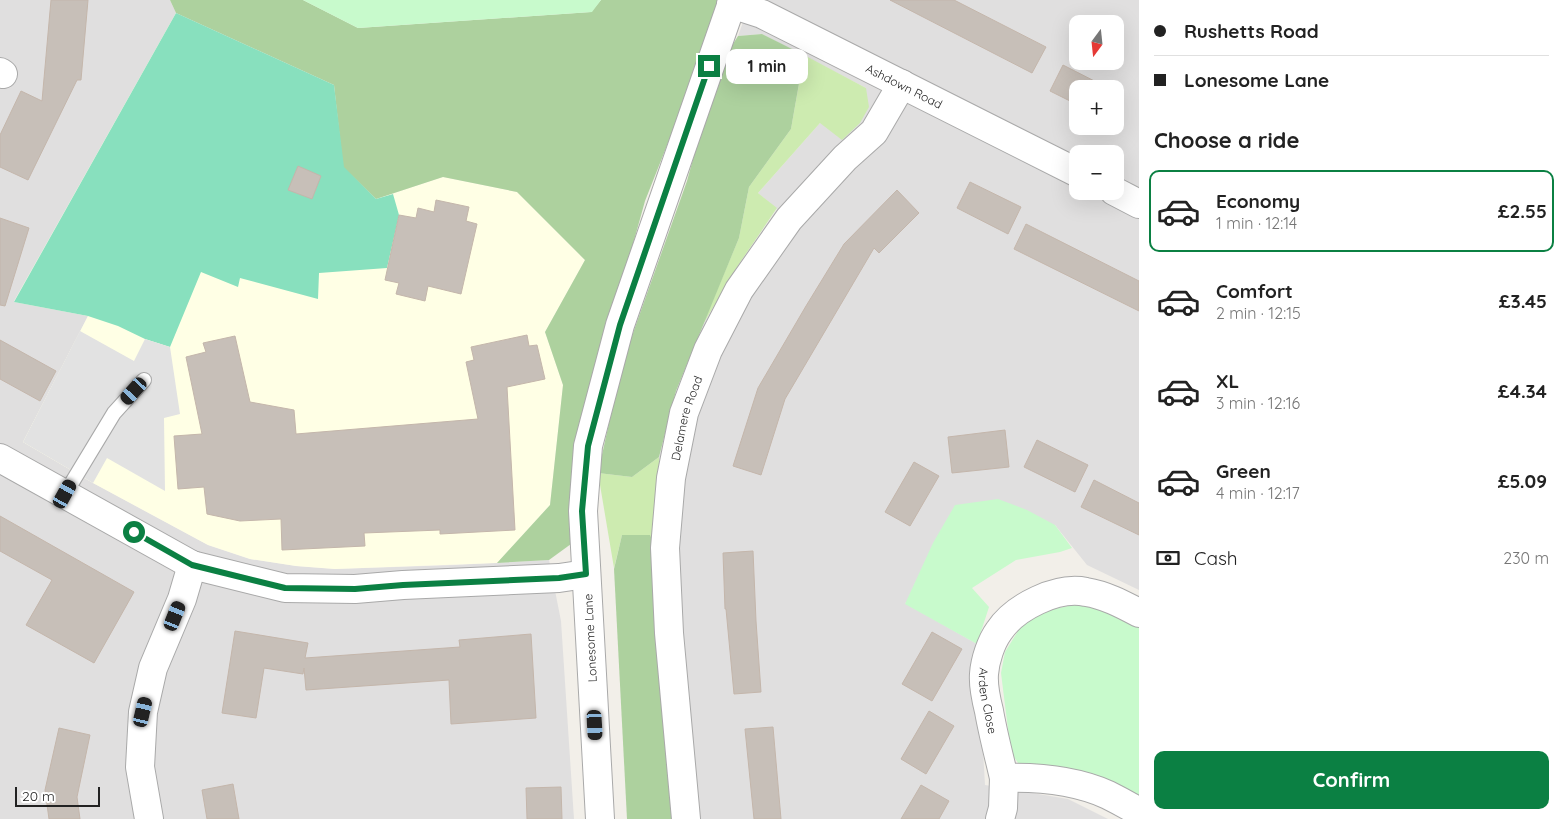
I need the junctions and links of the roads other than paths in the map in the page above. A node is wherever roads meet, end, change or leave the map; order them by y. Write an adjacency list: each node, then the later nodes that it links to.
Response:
1 (732, 2): 2 (street, Ashdown Road); 10 (street, Lonesome Lane)
2 (902, 84): 3 (street, Ashdown Road); 16 (street, Delamere Road)
3 (1069, 168)
4 (1124, 196): 5 (street)
5 (1139, 204)
6 (144, 380): 8 (lane)
7 (0, 458): 8 (street)
8 (65, 494): 9 (street)
9 (192, 565): 10 (street); 14 (street)
10 (586, 574): 15 (street, Lonesome Lane)
11 (1139, 613): 12 (street, Arden Close)
12 (1004, 778): 13 (street); 17 (street, Arden Close)
13 (1139, 812)
14 (149, 819)
15 (600, 819)
16 (686, 819)
17 (1000, 819)

